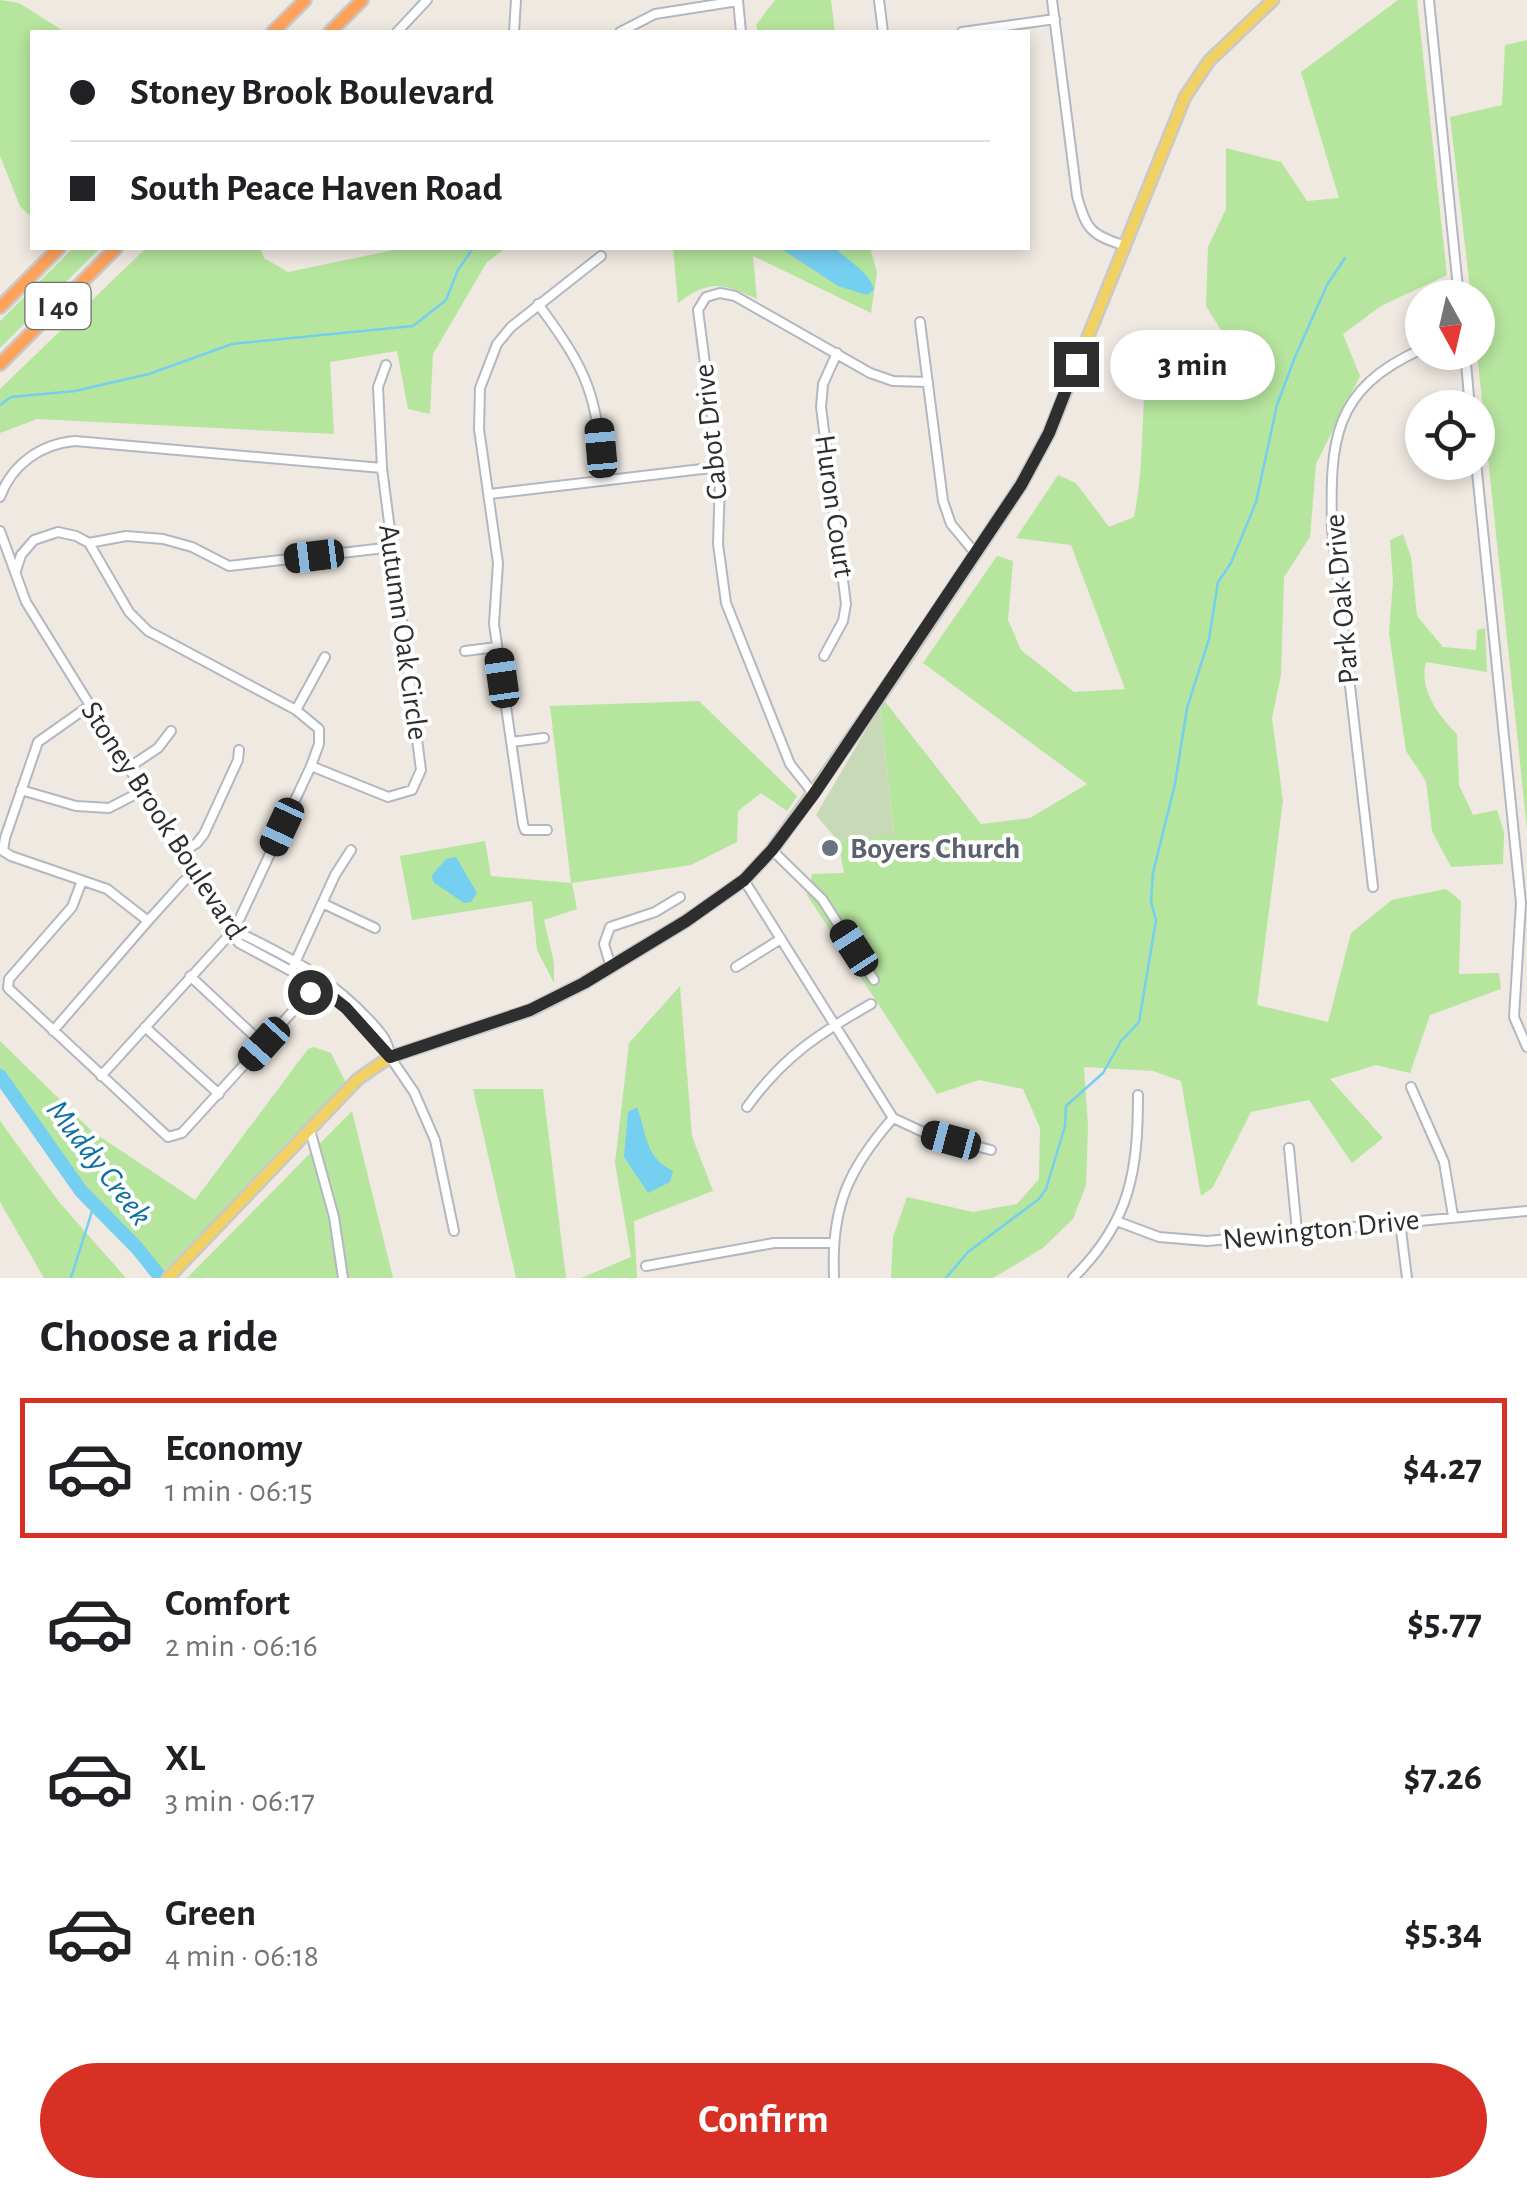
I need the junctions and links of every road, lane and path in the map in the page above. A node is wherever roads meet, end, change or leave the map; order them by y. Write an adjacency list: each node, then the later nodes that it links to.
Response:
1 (305, 0): 13 (highway)
2 (362, 0): 14 (highway)
3 (427, 0): 15 (street)
4 (516, 0): 16 (street)
5 (738, 0): 11 (street); 17 (street)
6 (748, 0): 11 (street)
7 (879, 0): 19 (street)
8 (1052, 0): 12 (street)
9 (1273, 0): 21 (main road)
10 (1429, 0): 25 (street)
11 (740, 16): 18 (street)
12 (1055, 19): 20 (street); 21 (street)
13 (275, 30)
14 (332, 30)
15 (399, 30)
16 (514, 30)
17 (624, 30)
18 (742, 30)
19 (883, 30)
20 (976, 30)
21 (1123, 246): 43 (main road)
22 (57, 250): 27 (highway, I 40)
23 (114, 250): 31 (highway, I 40)
24 (601, 256): 26 (street)
25 (1457, 280)
26 (538, 304): 36 (street); 38 (street)
27 (0, 307)
28 (920, 322): 33 (street)
29 (837, 354): 33 (street, Cabot Drive); 35 (street, Cabot Drive); 47 (street, Huron Court)
30 (1405, 359): 67 (street, Park Oak Drive)
31 (0, 364)
32 (386, 365): 34 (street, Autumn Oak Circle)
33 (928, 382): 43 (street)
34 (382, 468): 39 (street); 42 (street, Autumn Oak Circle)
35 (718, 468): 36 (street); 59 (street, Cabot Drive)
36 (604, 480): 38 (street)
37 (1478, 480): 70 (street)
38 (490, 494): 45 (street)
39 (0, 497)
40 (0, 530): 44 (street, Stoney Brook Boulevard)
41 (90, 543): 42 (street); 44 (street); 50 (street)
42 (392, 547): 55 (street, Autumn Oak Circle)
43 (976, 554): 59 (main road)
44 (16, 571): 49 (street, Stoney Brook Boulevard)
45 (497, 646): 46 (street); 53 (street)
46 (465, 652)
47 (824, 656)
48 (325, 657): 50 (street)
49 (90, 706): 56 (street, Stoney Brook Boulevard); 57 (street)
50 (296, 710): 55 (street)
51 (170, 731): 56 (street)
52 (544, 738): 53 (street)
53 (511, 742): 60 (street)
54 (239, 750): 63 (street)
55 (311, 766): 73 (street)
56 (128, 768): 58 (street, Stoney Brook Boulevard)
57 (21, 790): 58 (street); 66 (street)
58 (142, 791): 63 (street, Stoney Brook Boulevard)
59 (814, 794): 62 (main road)
60 (547, 830)
61 (351, 850): 69 (street)
62 (772, 850): 65 (main road); 79 (street)
63 (180, 853): 64 (street, Stoney Brook Boulevard)
64 (194, 876): 71 (street); 73 (street, Stoney Brook Boulevard)
65 (744, 880): 74 (street); 76 (main road)
66 (82, 881): 71 (street); 84 (street)
67 (1373, 887)
68 (680, 898): 76 (street)
69 (322, 903): 72 (street); 75 (street)
70 (1524, 903): 86 (street)
71 (148, 921): 84 (street)
72 (375, 928)
73 (230, 933): 75 (street, Stoney Brook Boulevard); 78 (street)
74 (778, 940): 77 (street); 82 (street)
75 (294, 965): 80 (street, Stoney Brook Boulevard)
76 (611, 967): 87 (main road)
77 (736, 967)
78 (190, 976): 83 (street); 85 (street)
79 (874, 980)
80 (321, 981): 85 (street); 87 (street, Stoney Brook Boulevard)
81 (871, 1004): 82 (street)
82 (834, 1025): 92 (street); 93 (street)
83 (145, 1027): 88 (street); 90 (street)
84 (53, 1031): 88 (street)
85 (264, 1044): 90 (street)
86 (1527, 1047)
87 (390, 1057): 94 (main road); 101 (street, Stoney Brook Boulevard)
88 (101, 1076): 90 (street)
89 (1411, 1087): 98 (street)
90 (220, 1094)
91 (1138, 1095): 99 (street)
92 (747, 1107)
93 (893, 1118): 96 (street); 103 (street)
94 (310, 1130): 106 (main road); 107 (street)
95 (1289, 1148): 102 (street)
96 (990, 1150)
97 (1527, 1210): 98 (street, Newington Drive)
98 (1453, 1216): 100 (street, Newington Drive)
99 (1119, 1222): 102 (street, Newington Drive); 108 (street)
100 (1400, 1222): 102 (street, Newington Drive); 109 (street)
101 (454, 1231)
102 (1297, 1231)
103 (832, 1243): 104 (street); 105 (street)
104 (646, 1266)
105 (834, 1276)
106 (168, 1278)
107 (342, 1278)
108 (1073, 1278)
109 (1407, 1278)

